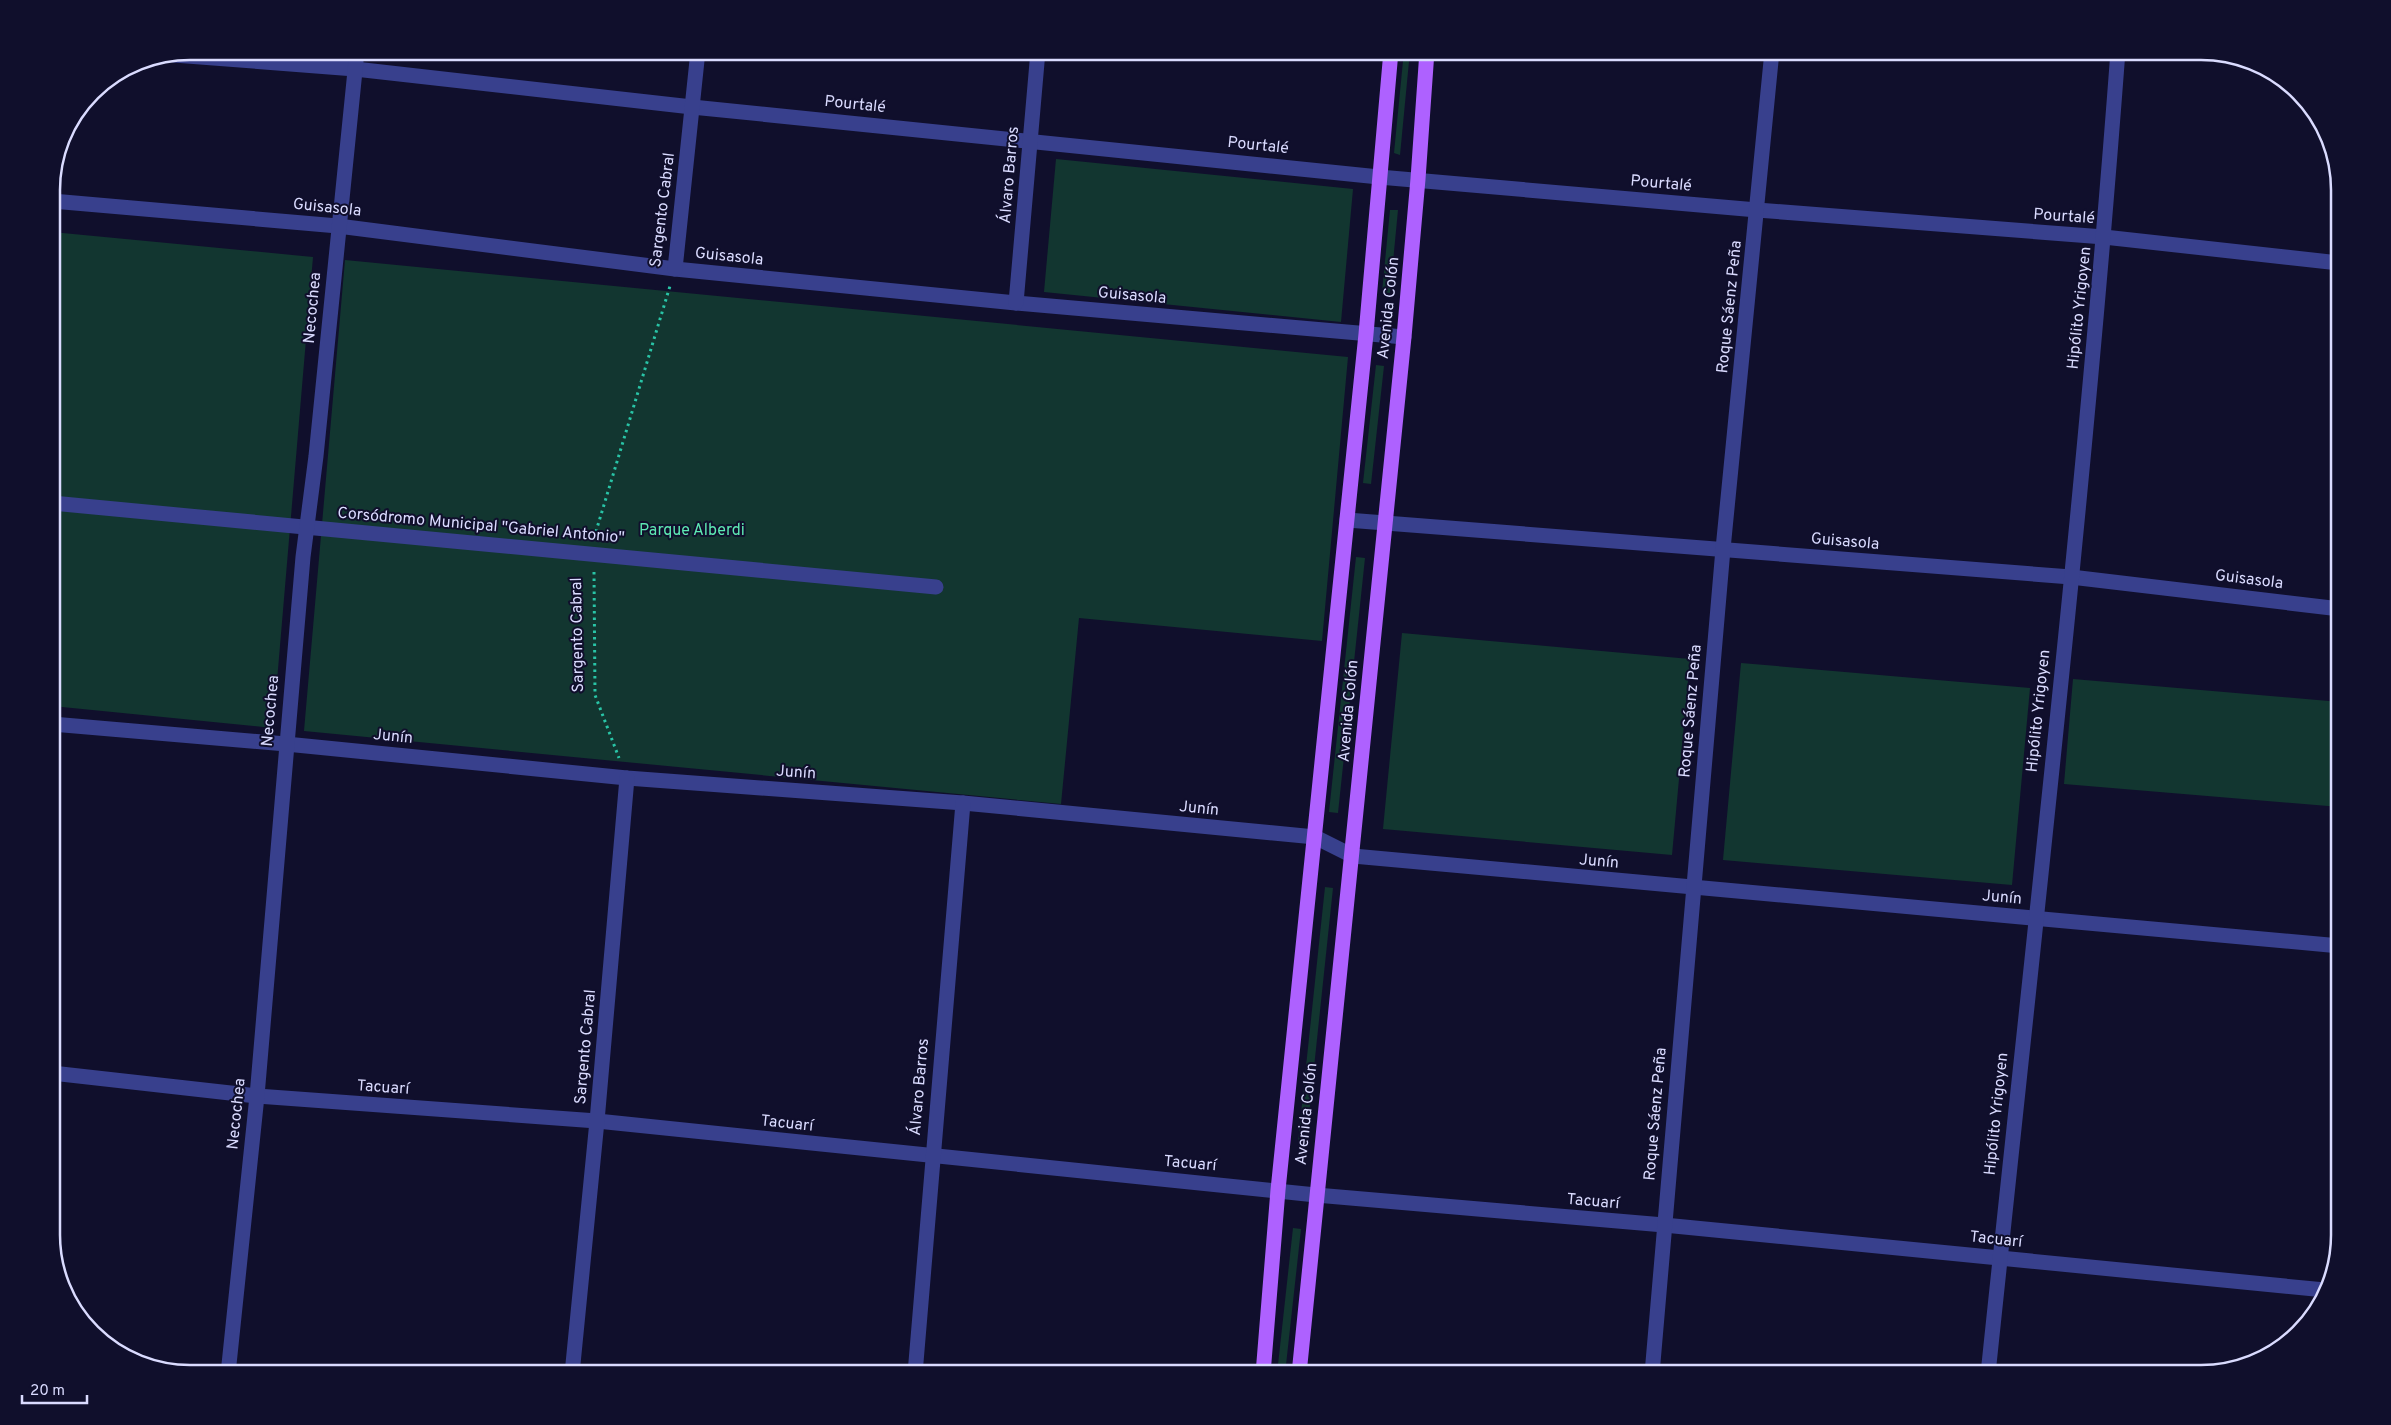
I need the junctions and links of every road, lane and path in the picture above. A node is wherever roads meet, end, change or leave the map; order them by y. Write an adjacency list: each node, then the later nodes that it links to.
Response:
1 (246, 60): 9 (street, Pourtalé)
2 (356, 60): 9 (street, Necochea)
3 (697, 60): 10 (street, Sargento Cabral)
4 (1037, 60): 11 (street, Álvaro Barros)
5 (1390, 60): 12 (main road, Avenida Colón)
6 (1426, 60): 13 (main road, Avenida Colón)
7 (1771, 60): 15 (street, Roque Sáenz Peña)
8 (2117, 60): 17 (street, Hipólito Yrigoyen)
9 (355, 69): 10 (street, Pourtalé); 16 (street, Necochea)
10 (692, 107): 11 (street, Pourtalé); 19 (street, Sargento Cabral)
11 (1031, 140): 12 (street, Pourtalé); 20 (street, Álvaro Barros)
12 (1379, 177): 13 (street, Pourtalé); 21 (main road, Avenida Colón)
13 (1418, 179): 15 (street, Pourtalé); 22 (main road, Avenida Colón)
14 (60, 202): 16 (street, Guisasola)
15 (1757, 210): 17 (street, Pourtalé); 27 (street, Roque Sáenz Peña)
16 (338, 226): 19 (street, Guisasola); 26 (street, Necochea)
17 (2104, 237): 18 (street, Pourtalé); 29 (street, Hipólito Yrigoyen)
18 (2331, 262)
19 (675, 269): 20 (street, Guisasola); 28 (path, Sargento Cabral)
20 (1016, 303): 21 (street, Guisasola)
21 (1366, 334): 22 (street, Guisasola); 24 (main road, Avenida Colón)
22 (1404, 337): 25 (main road, Avenida Colón)
23 (60, 504): 26 (street, Corsódromo Municipal "Gabriel Antonio")
24 (1347, 520): 25 (street, Guisasola); 36 (main road, Avenida Colón)
25 (1384, 522): 27 (street, Guisasola); 37 (main road, Avenida Colón)
26 (306, 527): 28 (street, Corsódromo Municipal "Gabriel Antonio"); 33 (street, Necochea)
27 (1723, 549): 29 (street, Guisasola); 38 (street, Roque Sáenz Peña)
28 (594, 554): 30 (street, Corsódromo Municipal "Gabriel Antonio"); 34 (path, Sargento Cabral)
29 (2071, 577): 31 (street, Guisasola); 39 (street, Hipólito Yrigoyen)
30 (936, 587)
31 (2331, 608)
32 (60, 725): 33 (street, Junín)
33 (286, 744): 34 (street, Junín); 42 (street, Necochea)
34 (627, 778): 35 (street, Junín); 43 (street, Sargento Cabral)
35 (964, 803): 36 (street, Junín); 44 (street, Álvaro Barros)
36 (1315, 838): 37 (street, Junín); 45 (main road, Avenida Colón)
37 (1353, 856): 38 (street, Junín); 46 (main road, Avenida Colón)
38 (1692, 888): 39 (street, Junín); 47 (street, Roque Sáenz Peña)
39 (2035, 919): 40 (street, Junín); 48 (street, Hipólito Yrigoyen)
40 (2331, 945)
41 (60, 1073): 42 (street, Tacuarí)
42 (257, 1096): 43 (street, Tacuarí); 50 (street, Necochea)
43 (597, 1121): 44 (street, Tacuarí); 51 (street, Sargento Cabral)
44 (932, 1157): 45 (street, Tacuarí); 52 (street, Álvaro Barros)
45 (1278, 1190): 46 (street, Tacuarí); 53 (main road, Avenida Colón)
46 (1316, 1195): 47 (street, Tacuarí); 54 (main road, Avenida Colón)
47 (1664, 1225): 48 (street, Tacuarí); 55 (street, Roque Sáenz Peña)
48 (2000, 1258): 49 (street, Tacuarí); 56 (street, Hipólito Yrigoyen)
49 (2319, 1289)
50 (229, 1365)
51 (573, 1365)
52 (916, 1365)
53 (1264, 1365)
54 (1300, 1365)
55 (1653, 1365)
56 (1989, 1365)

